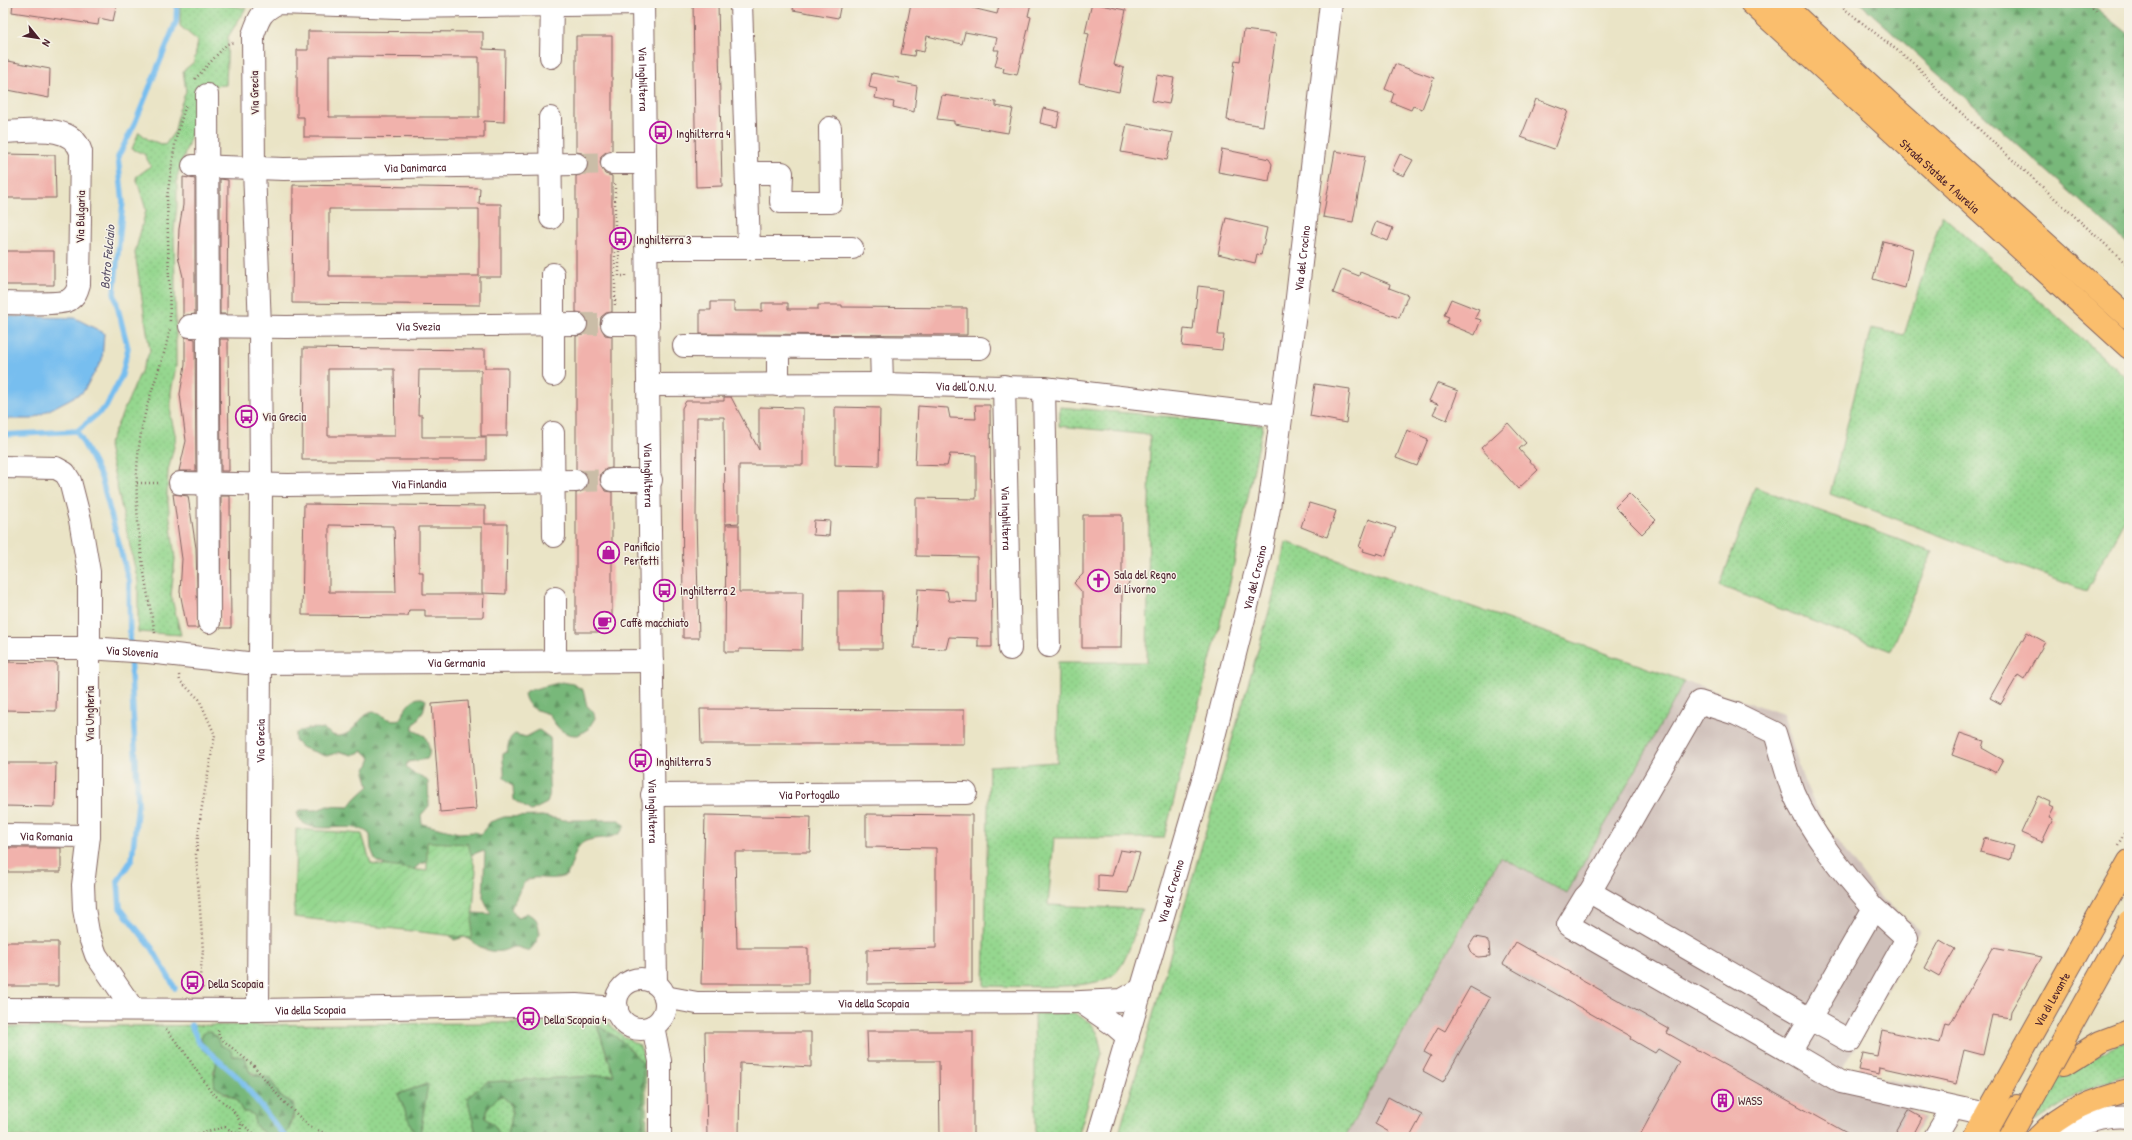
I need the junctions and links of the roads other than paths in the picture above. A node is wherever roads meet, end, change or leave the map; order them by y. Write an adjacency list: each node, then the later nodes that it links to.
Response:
1 (278, 3): 8 (street); 18 (street, Via Grecia)
2 (643, 3): 7 (street); 14 (street, Via Inghilterra)
3 (742, 3): 20 (street)
4 (1331, 3): 45 (street, Via del Crocino)
5 (1750, 3): 38 (main road, Strada Statale 1 Aurelia)
6 (1782, 3): 28 (main road, Strada Statale 1 Aurelia)
7 (552, 4): 8 (street); 9 (street)
8 (433, 5)
9 (551, 57)
10 (196, 94): 17 (street)
11 (550, 118): 15 (street)
12 (830, 128): 20 (street)
13 (3, 132): 26 (street, Via Bulgaria)
14 (646, 163): 19 (street); 22 (street, Via Inghilterra)
15 (550, 164): 16 (street, Via Danimarca); 18 (street, Via Danimarca); 21 (street)
16 (576, 164)
17 (200, 166): 18 (street, Via Danimarca); 32 (street)
18 (254, 169): 33 (street, Via Grecia)
19 (613, 173)
20 (747, 173): 23 (street)
21 (551, 218)
22 (647, 248): 23 (street); 30 (street, Via Inghilterra)
23 (749, 248): 24 (street)
24 (852, 248)
25 (553, 274): 31 (street)
26 (3, 303)
27 (613, 315): 30 (street)
28 (2129, 318)
29 (576, 324): 31 (street, Via Svezia)
30 (648, 324): 42 (street, Via Inghilterra)
31 (553, 325): 33 (street, Via Svezia); 39 (street)
32 (199, 326): 33 (street, Via Svezia); 53 (street)
33 (260, 327): 54 (street, Via Grecia)
34 (684, 346): 35 (street)
35 (778, 347): 36 (street); 40 (street)
36 (881, 347): 37 (street); 41 (street)
37 (980, 348)
38 (2129, 348)
39 (553, 375)
40 (778, 384): 41 (street, Via dell'O.N.U.); 42 (street, Via dell'O.N.U.)
41 (882, 384): 43 (street, Via dell'O.N.U.)
42 (649, 385): 50 (street, Via Inghilterra)
43 (1004, 386): 44 (street, Via dell'O.N.U.); 61 (street, Via Inghilterra)
44 (1044, 388): 45 (street, Via dell'O.N.U.); 58 (street)
45 (1281, 416): 75 (street, Via del Crocino)
46 (553, 433): 51 (street)
47 (3, 467): 60 (street, Via Ungheria)
48 (576, 480): 51 (street, Via Finlandia)
49 (612, 480): 50 (street)
50 (651, 480): 62 (street, Via Inghilterra)
51 (553, 481): 54 (street, Via Finlandia); 55 (street)
52 (180, 483): 53 (street, Via Finlandia)
53 (208, 483): 54 (street, Via Finlandia); 57 (street)
54 (261, 485): 64 (street, Via Grecia)
55 (554, 536)
56 (555, 598): 63 (street)
57 (209, 622)
58 (1049, 646)
59 (3, 648): 60 (street, Via Slovenia)
60 (96, 649): 64 (street, Via Slovenia); 68 (street, Via Ungheria)
61 (1010, 649)
62 (652, 661): 63 (street, Via Germania); 66 (street, Via Inghilterra)
63 (555, 662): 64 (street, Via Germania)
64 (260, 663): 80 (street, Via Grecia)
65 (966, 793): 66 (street, Via Portogallo)
66 (652, 795): 73 (street, Via Inghilterra)
67 (3, 835): 68 (street, Via Romania)
68 (89, 836): 79 (street, Via Ungheria)
69 (2129, 861): 90 (main road, Via di Levante)
70 (1590, 892): 71 (street); 82 (street); 85 (street)
71 (1874, 908): 82 (street); 82 (street)
72 (2129, 922): 97 (main road, bridge)
73 (654, 947): 74 (street); 81 (street, Via Inghilterra)
74 (634, 980): 76 (street); 81 (street)
75 (1142, 988): 77 (street, Via della Scopaia); 84 (street, Via del Crocino)
76 (617, 1001): 80 (street, Via della Scopaia); 81 (street)
77 (1081, 1002): 81 (street, Via della Scopaia); 84 (street)
78 (3, 1009): 79 (street, Via della Scopaia)
79 (133, 1009): 80 (street, Via della Scopaia)
80 (258, 1010)
81 (656, 1010): 92 (street, Via Inghilterra)
82 (1810, 1019): 85 (street)
83 (2129, 1031): 86 (main road)
84 (1128, 1037): 93 (street, Via del Crocino)
85 (1790, 1052): 89 (street)
86 (2063, 1065)
87 (2129, 1090): 98 (main road)
88 (2016, 1106): 96 (main road)
89 (1953, 1107): 90 (street); 94 (street)
90 (1987, 1114): 95 (main road, Via di Levante)
91 (2129, 1118): 99 (street)
92 (660, 1137)
93 (1098, 1137)
94 (1935, 1137)
95 (1974, 1137)
96 (1987, 1137)
97 (2010, 1137)
98 (2038, 1137)
99 (2063, 1137)

